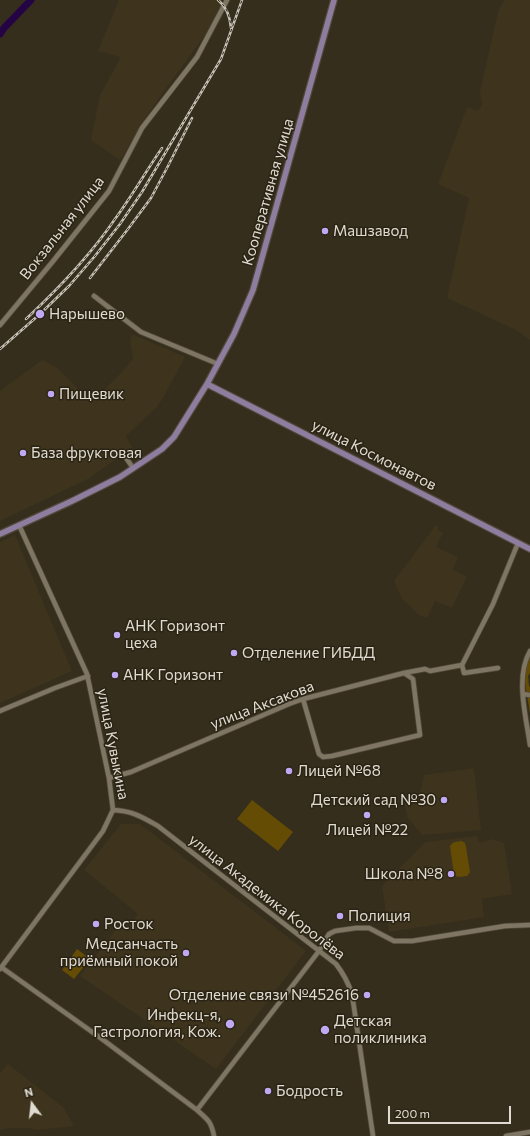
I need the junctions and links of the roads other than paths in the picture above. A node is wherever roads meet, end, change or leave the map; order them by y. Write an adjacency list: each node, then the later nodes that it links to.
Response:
1 (227, 0): 4 (street, Вокзальная улица)
2 (334, 0): 5 (main road, Кооперативная улица)
3 (94, 296): 5 (street)
4 (0, 325)
5 (218, 364): 6 (main road, Кооперативная улица)
6 (207, 384): 8 (main road, Кооперативная улица); 11 (main road, улица Космонавтов)
7 (122, 452): 8 (street)
8 (133, 468): 9 (main road, Кооперативная улица)
9 (19, 525): 10 (main road, Кооперативная улица); 17 (street, улица Кувыкина)
10 (0, 534)
11 (518, 542): 12 (main road, улица Космонавтов); 14 (street)
12 (530, 549)
13 (530, 651): 18 (street)
14 (462, 665): 15 (street); 16 (street, улица Аксакова)
15 (498, 668)
16 (404, 673): 20 (street, улица Аксакова); 20 (street)
17 (88, 676): 21 (street); 23 (street, улица Кувыкина)
18 (523, 694): 19 (street); 22 (street)
19 (530, 695)
20 (304, 699): 23 (street, улица Аксакова)
21 (0, 711)
22 (530, 745)
23 (109, 778): 24 (street, улица Кувыкина)
24 (113, 810): 26 (street, улица Академика Королёва); 27 (street, улица Кувыкина)
25 (530, 924): 26 (street)
26 (319, 951): 28 (street); 31 (street, улица Академика Королёва)
27 (0, 968): 28 (street)
28 (197, 1110): 30 (street)
29 (530, 1132): 32 (street)
30 (214, 1136)
31 (374, 1136)
32 (506, 1136)

